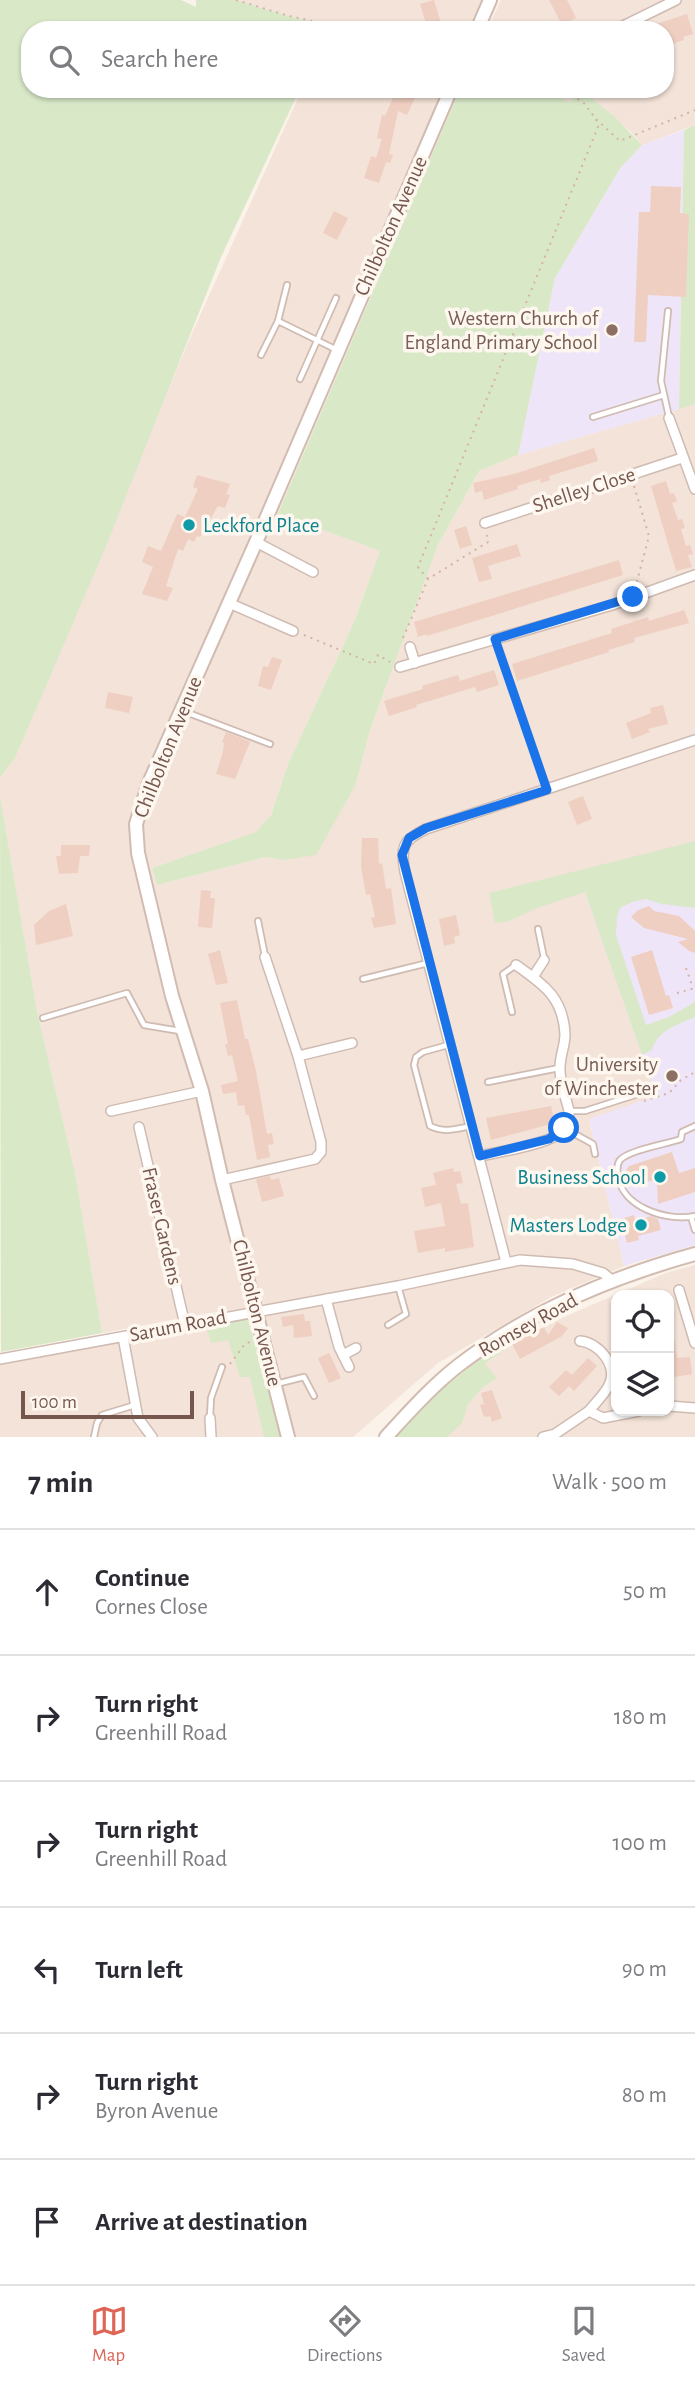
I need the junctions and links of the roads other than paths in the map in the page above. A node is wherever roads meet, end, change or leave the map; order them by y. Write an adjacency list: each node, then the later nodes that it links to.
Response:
1 (490, 0): 3 (main road)
2 (676, 0): 4 (street)
3 (481, 21)
4 (633, 21)
5 (447, 98): 11 (main road, Chilbolton Avenue)
6 (287, 285): 9 (lane)
7 (336, 298): 10 (lane)
8 (668, 311): 14 (lane)
9 (278, 321): 10 (lane); 12 (lane)
10 (316, 340): 11 (lane); 13 (lane)
11 (338, 350): 20 (main road, Chilbolton Avenue)
12 (261, 355)
13 (300, 379)
14 (664, 395): 15 (lane); 16 (lane)
15 (593, 417)
16 (669, 418): 17 (street)
17 (682, 458): 18 (street); 19 (street, Shelley Close)
18 (695, 489)
19 (485, 523)
20 (256, 542): 21 (street); 23 (main road, Chilbolton Avenue)
21 (313, 572)
22 (695, 575): 26 (street)
23 (229, 603): 24 (street); 28 (main road, Chilbolton Avenue)
24 (293, 631)
25 (411, 647): 26 (street)
26 (415, 663): 27 (street)
27 (400, 667)
28 (181, 710): 30 (lane); 41 (main road, Chilbolton Avenue)
29 (695, 740): 35 (street)
30 (270, 744)
31 (258, 921): 33 (lane)
32 (538, 929): 34 (lane)
33 (265, 957): 44 (street)
34 (544, 960): 37 (street)
35 (429, 962): 38 (lane); 43 (street)
36 (516, 965): 37 (street); 39 (lane)
37 (533, 977): 45 (street)
38 (363, 979)
39 (512, 1012)
40 (43, 1018): 41 (lane)
41 (183, 1031): 47 (main road, Chilbolton Avenue)
42 (352, 1042): 44 (street)
43 (451, 1044): 51 (street); 51 (lane)
44 (298, 1056): 57 (street)
45 (559, 1068): 46 (lane); 50 (street)
46 (488, 1082)
47 (202, 1091): 49 (street); 57 (main road, Chilbolton Avenue)
48 (638, 1094): 50 (lane)
49 (111, 1111)
50 (569, 1111): 54 (street)
51 (472, 1125): 56 (street)
52 (695, 1126): 58 (lane)
53 (139, 1127): 67 (street, Fraser Gardens)
54 (564, 1128): 55 (lane); 56 (street)
55 (594, 1154)
56 (480, 1156): 61 (street)
57 (222, 1180): 66 (main road, Chilbolton Avenue)
58 (693, 1217): 59 (lane)
59 (695, 1230)
60 (695, 1254): 62 (main road, Romsey Road)
61 (506, 1262): 62 (street, Sarum Road); 63 (street, Sarum Road)
62 (613, 1281): 89 (main road, Romsey Road)
63 (398, 1286): 65 (street, Sarum Road); 68 (lane)
64 (679, 1290): 71 (street)
65 (326, 1299): 66 (street, Sarum Road); 73 (street)
66 (257, 1311): 67 (street, Sarum Road); 77 (main road, Chilbolton Avenue)
67 (185, 1325): 69 (street, Sarum Road)
68 (388, 1325)
69 (123, 1337): 74 (street, Sarum Road); 79 (street)
70 (579, 1341): 82 (street)
71 (695, 1343)
72 (356, 1348): 73 (street)
73 (343, 1355): 76 (street)
74 (0, 1359)
75 (222, 1367): 84 (lane)
76 (349, 1367)
77 (275, 1384): 78 (lane); 88 (main road, Chilbolton Avenue)
78 (314, 1396)
79 (136, 1405): 85 (lane); 86 (street)
80 (674, 1406): 81 (street)
81 (695, 1408)
82 (589, 1411): 83 (street); 90 (street)
83 (613, 1416)
84 (210, 1418): 87 (street)
85 (94, 1437)
86 (152, 1437)
87 (211, 1437)
88 (288, 1437)
89 (386, 1437)
90 (543, 1437)

